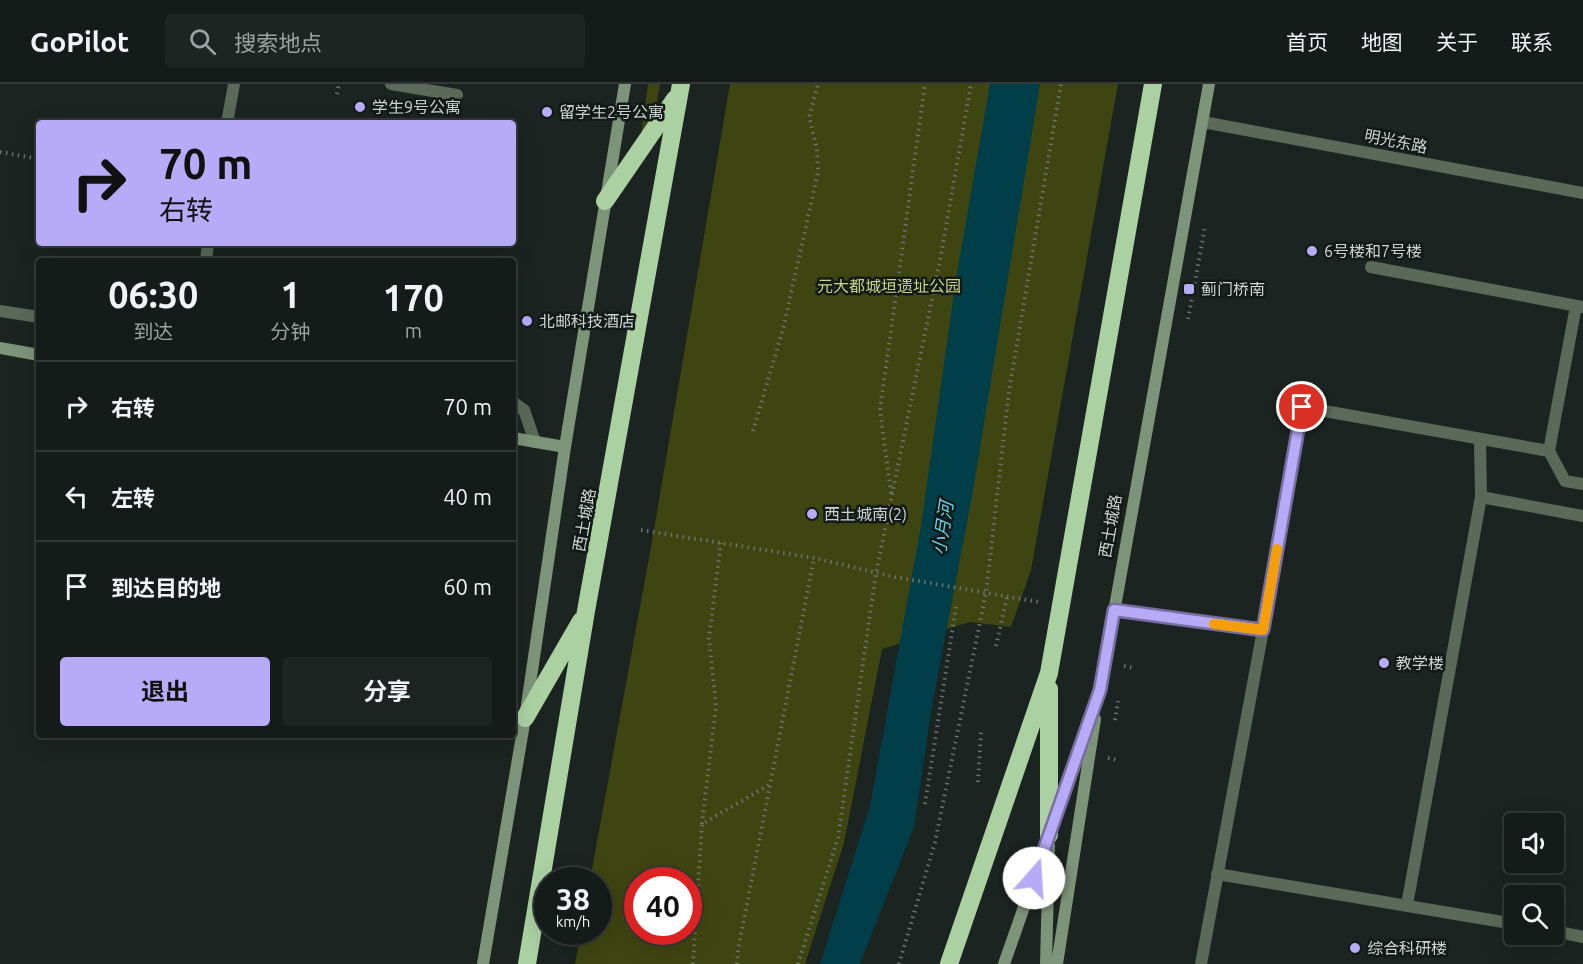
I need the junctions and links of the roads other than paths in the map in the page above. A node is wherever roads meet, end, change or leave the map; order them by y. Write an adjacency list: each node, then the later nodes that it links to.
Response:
1 (234, 84): 8 (street)
2 (391, 84): 7 (street)
3 (625, 84): 11 (street, 西土城路)
4 (1153, 84): 30 (highway)
5 (1209, 84): 9 (street, 西土城路)
6 (680, 88): 11 (highway); 28 (highway, 西土城路)
7 (457, 95)
8 (228, 120)
9 (1203, 122): 10 (street, 明光东路); 27 (street, 西土城路)
10 (1583, 193)
11 (605, 201): 22 (street, 西土城路)
12 (1371, 267): 13 (street)
13 (1580, 306): 23 (street)
14 (0, 310): 15 (street)
15 (36, 316)
16 (0, 348): 17 (street)
17 (36, 354)
18 (516, 404): 21 (street)
19 (516, 439): 21 (street)
20 (1480, 439): 23 (street); 25 (street); 29 (street)
21 (535, 442): 22 (street)
22 (565, 447): 32 (street, 西土城路)
23 (1549, 452): 24 (street)
24 (1583, 484)
25 (1480, 497): 26 (street); 35 (street)
26 (1583, 516)
27 (1114, 610): 29 (street); 31 (street, 西土城路)
28 (586, 611): 32 (highway); 40 (highway, 西土城路)
29 (1263, 630): 34 (street)
30 (1049, 673): 33 (highway); 41 (highway)
31 (1100, 690): 33 (street, 西土城路); 44 (street)
32 (525, 718): 39 (street, 西土城路)
33 (1049, 835): 42 (street, 西土城路); 43 (street)
34 (1217, 874): 35 (street); 45 (street)
35 (1407, 905): 36 (street)
36 (1504, 922)
37 (1564, 933): 38 (street)
38 (1583, 937)
39 (483, 964)
40 (527, 964)
41 (949, 964)
42 (1004, 964)
43 (1046, 964)
44 (1057, 964)
45 (1201, 964)

